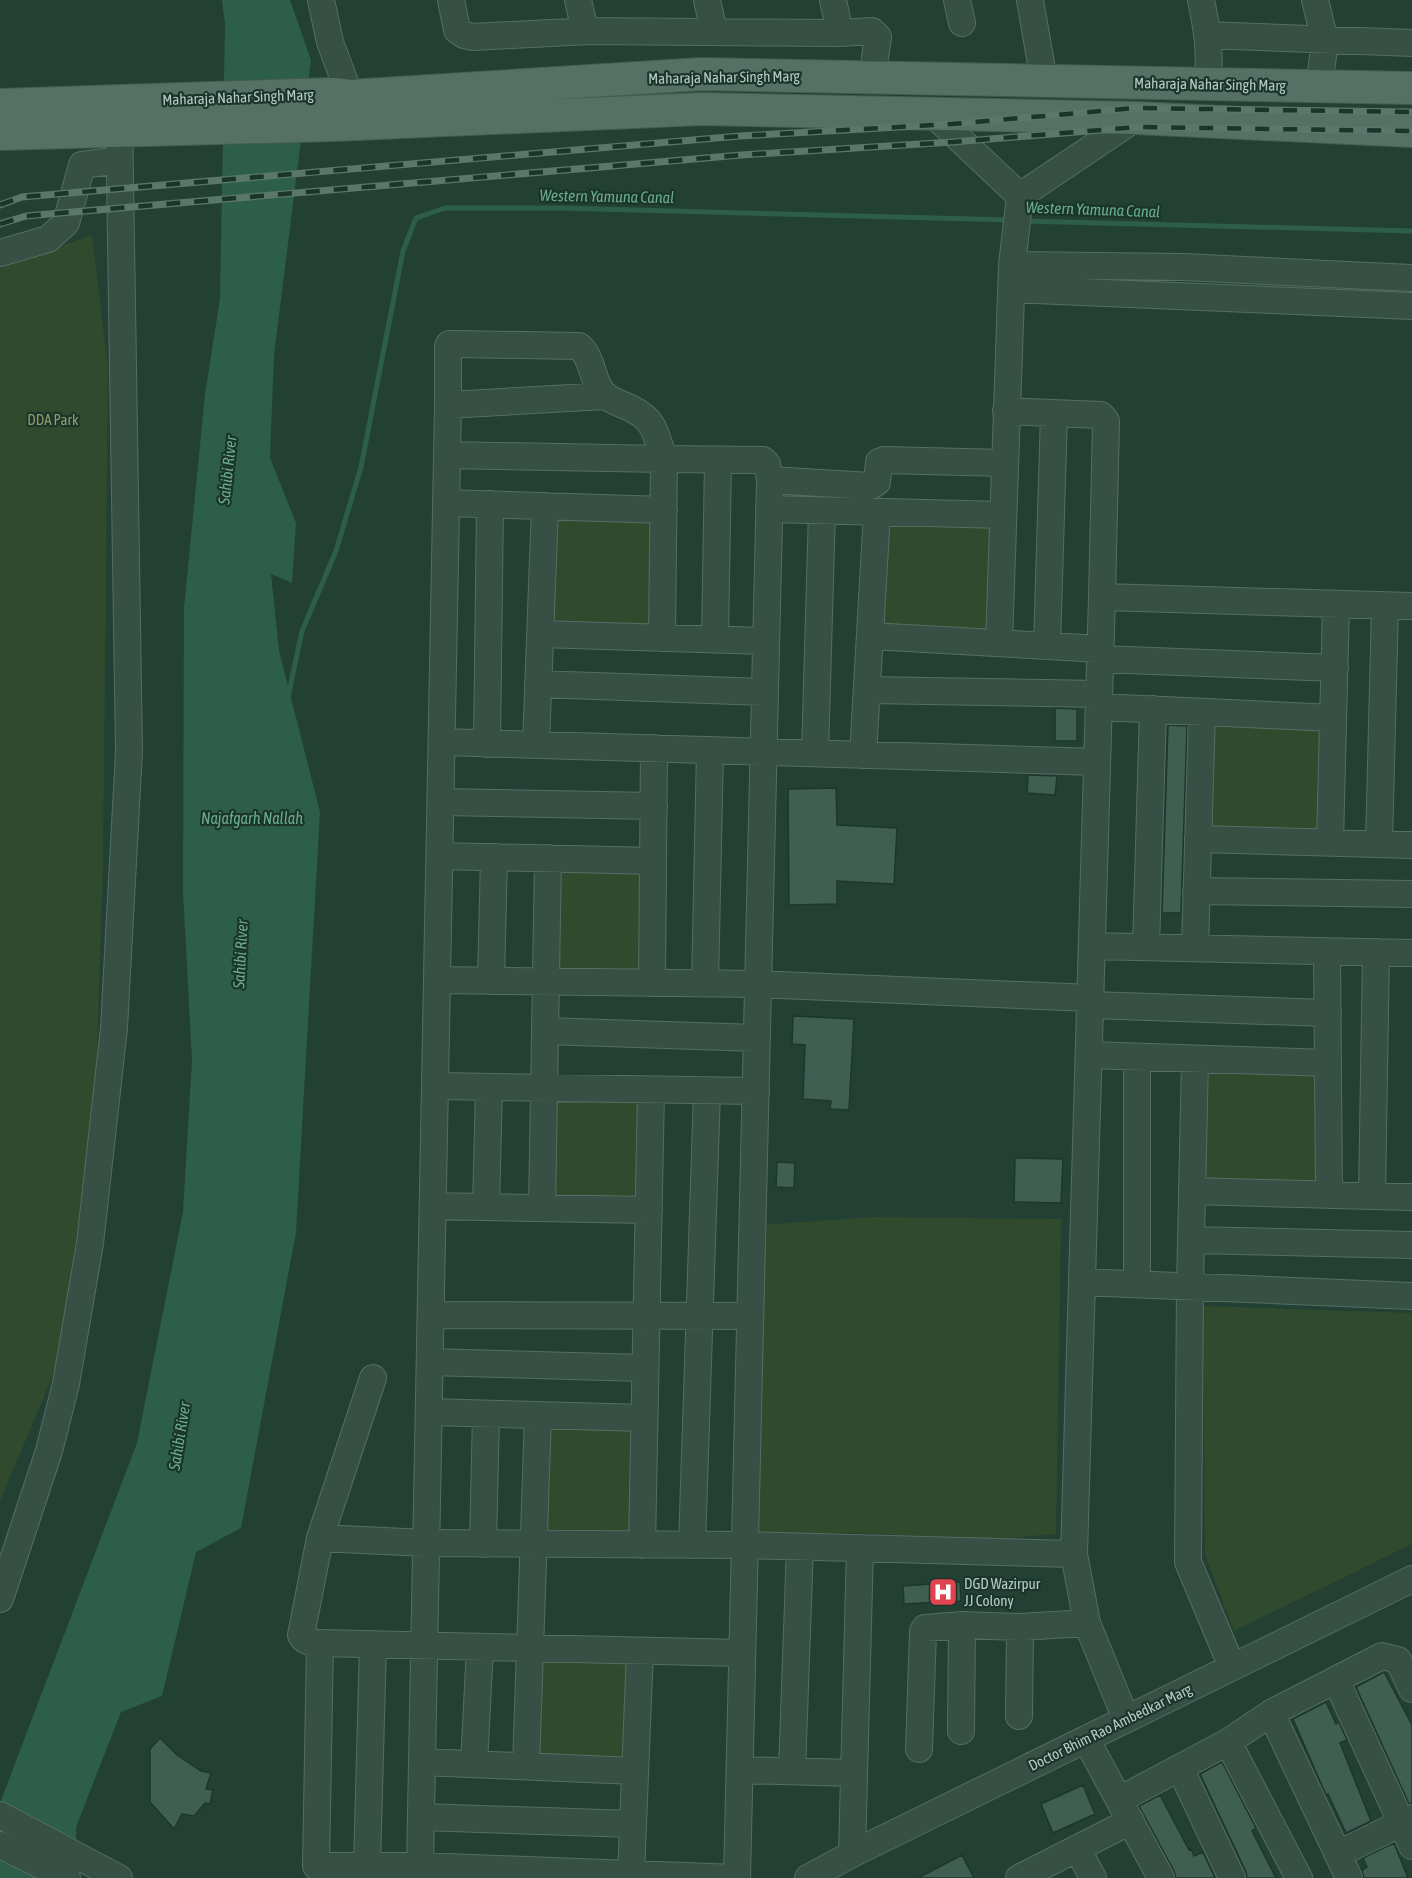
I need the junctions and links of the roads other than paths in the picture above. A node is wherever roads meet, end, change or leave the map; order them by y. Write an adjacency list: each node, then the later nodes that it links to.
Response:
1 (321, 0): 21 (street)
2 (451, 0): 9 (street)
3 (578, 0): 9 (street)
4 (707, 0): 10 (street)
5 (833, 0): 11 (street)
6 (1030, 0): 16 (street)
7 (1201, 0): 12 (street)
8 (1315, 0): 13 (street)
9 (589, 31): 10 (street)
10 (714, 32): 11 (street)
11 (840, 33): 15 (street)
12 (1208, 35): 13 (street); 17 (street)
13 (1325, 40): 14 (street); 18 (street)
14 (1412, 42)
15 (872, 78): 16 (main road, Maharaja Nahar Singh Marg); 21 (main road, Maharaja Nahar Singh Marg)
16 (1044, 81): 17 (main road, Maharaja Nahar Singh Marg)
17 (1208, 84): 18 (main road, Maharaja Nahar Singh Marg)
18 (1319, 86): 19 (main road, Maharaja Nahar Singh Marg)
19 (1412, 88)
20 (0, 105): 24 (main road, Maharaja Nahar Singh Marg)
21 (339, 105): 22 (main road, Maharaja Nahar Singh Marg); 24 (main road, Maharaja Nahar Singh Marg)
22 (933, 114): 23 (main road, Maharaja Nahar Singh Marg); 27 (street)
23 (1136, 118): 25 (main road, Maharaja Nahar Singh Marg); 27 (street)
24 (120, 131): 26 (main road, Maharaja Nahar Singh Marg); 28 (street); 152 (street)
25 (1412, 131)
26 (0, 134)
27 (1019, 201): 29 (street)
28 (0, 253)
29 (1012, 268): 30 (street); 31 (street); 34 (street)
30 (1412, 278)
31 (1412, 306)
32 (605, 396): 33 (street); 33 (street); 37 (street)
33 (448, 405): 36 (street)
34 (1006, 411): 35 (street); 39 (street)
35 (1054, 414): 49 (street); 59 (street)
36 (447, 455): 37 (street); 41 (street)
37 (664, 459): 38 (street); 45 (street)
38 (718, 460): 40 (street); 56 (street)
39 (1004, 463): 40 (street); 48 (street)
40 (770, 480): 44 (street)
41 (446, 503): 42 (street); 69 (street)
42 (490, 504): 43 (street); 70 (street)
43 (545, 506): 45 (street); 53 (street)
44 (769, 509): 46 (street); 57 (street)
45 (664, 510): 55 (street)
46 (822, 511): 47 (street); 75 (street)
47 (877, 512): 48 (street); 54 (street)
48 (1003, 515): 58 (street)
49 (1102, 597): 50 (street); 60 (street)
50 (1336, 604): 51 (street); 61 (street)
51 (1385, 606): 52 (street); 82 (street)
52 (1412, 606)
53 (540, 634): 55 (street); 62 (street)
54 (870, 636): 58 (street); 63 (street)
55 (662, 638): 56 (street)
56 (715, 640): 57 (street)
57 (766, 641): 64 (street)
58 (999, 643): 59 (street)
59 (1047, 646): 60 (street)
60 (1101, 654): 61 (street); 65 (street)
61 (1335, 668): 68 (street)
62 (538, 684): 64 (street); 71 (street)
63 (867, 690): 65 (street); 76 (street)
64 (765, 692): 74 (street)
65 (1099, 700): 66 (street); 77 (street)
66 (1153, 709): 67 (street); 91 (street)
67 (1202, 712): 68 (street); 80 (street)
68 (1333, 718): 81 (street)
69 (442, 742): 70 (street); 78 (street)
70 (487, 744): 71 (street)
71 (536, 745): 72 (street)
72 (654, 748): 73 (street); 79 (street)
73 (711, 750): 74 (street); 100 (street)
74 (764, 752): 75 (street); 101 (street)
75 (815, 753): 76 (street)
76 (863, 755): 77 (street)
77 (1097, 762): 90 (street)
78 (441, 802): 79 (street); 84 (street)
79 (654, 806): 87 (street)
80 (1198, 839): 81 (street); 88 (street)
81 (1330, 842): 82 (street)
82 (1379, 844): 83 (street)
83 (1412, 845)
84 (440, 856): 85 (street); 96 (street)
85 (494, 857): 86 (street); 97 (street)
86 (548, 858): 87 (street); 98 (street)
87 (653, 861): 99 (street)
88 (1196, 891): 89 (street); 92 (street)
89 (1412, 894)
90 (1092, 946): 91 (street); 102 (street)
91 (1146, 947): 92 (street)
92 (1195, 948): 93 (street)
93 (1327, 951): 94 (street); 103 (street)
94 (1376, 952): 95 (street); 118 (street)
95 (1412, 953)
96 (437, 980): 97 (street); 110 (street)
97 (491, 981): 98 (street)
98 (546, 981): 99 (street); 104 (street)
99 (652, 983): 100 (street)
100 (705, 984): 101 (street)
101 (758, 984): 102 (street); 105 (street)
102 (1090, 1002): 103 (street); 106 (street)
103 (1328, 1013): 109 (street)
104 (545, 1031): 105 (street); 112 (street)
105 (757, 1038): 115 (street)
106 (1089, 1055): 107 (street); 126 (street)
107 (1137, 1057): 108 (street); 127 (street)
108 (1196, 1059): 109 (street); 116 (street)
109 (1328, 1063): 117 (street)
110 (435, 1086): 111 (street); 120 (street)
111 (489, 1087): 112 (street); 121 (street)
112 (544, 1088): 113 (street); 122 (street)
113 (651, 1090): 114 (street); 123 (street)
114 (707, 1090): 115 (street); 132 (street)
115 (756, 1091): 133 (street)
116 (1192, 1191): 117 (street); 124 (street)
117 (1329, 1195): 118 (street)
118 (1372, 1196): 119 (street)
119 (1412, 1197)
120 (433, 1206): 121 (street); 130 (street)
121 (486, 1207): 122 (street)
122 (542, 1208): 123 (street)
123 (649, 1210): 131 (street)
124 (1191, 1240): 125 (street); 128 (street)
125 (1412, 1245)
126 (1082, 1282): 127 (street); 150 (street)
127 (1137, 1284): 128 (street)
128 (1190, 1286): 129 (street); 163 (street)
129 (1412, 1296)
130 (431, 1315): 131 (street); 134 (street)
131 (646, 1316): 132 (street); 135 (street)
132 (699, 1316): 133 (street); 146 (street)
133 (750, 1316): 147 (street)
134 (430, 1362): 135 (street); 137 (street)
135 (645, 1368): 140 (street)
136 (373, 1378): 141 (street)
137 (429, 1413): 138 (street); 142 (street)
138 (486, 1414): 139 (street); 143 (street)
139 (538, 1415): 140 (street); 144 (street)
140 (644, 1418): 145 (street)
141 (320, 1538): 142 (street); 156 (street)
142 (426, 1543): 143 (street); 158 (street)
143 (483, 1544): 144 (street)
144 (534, 1544): 145 (street); 160 (street)
145 (642, 1545): 146 (street)
146 (692, 1545): 147 (street)
147 (745, 1545): 148 (street); 162 (street)
148 (800, 1547): 149 (street); 179 (street)
149 (860, 1548): 150 (street); 180 (street)
150 (1074, 1554): 153 (street)
151 (1412, 1579): 163 (street, Doctor Bhim Rao Ambedkar Marg)
152 (0, 1599)
153 (1087, 1623): 155 (street); 168 (street)
154 (962, 1625): 155 (street); 169 (street); 172 (street)
155 (1020, 1627): 167 (street)
156 (320, 1643): 157 (street); 190 (street)
157 (373, 1644): 158 (street); 190 (street)
158 (424, 1645): 159 (street); 173 (street)
159 (480, 1647): 160 (street); 174 (street)
160 (530, 1648): 161 (street); 175 (street)
161 (640, 1651): 162 (street); 178 (street)
162 (742, 1653): 177 (street)
163 (1232, 1667): 168 (street, Doctor Bhim Rao Ambedkar Marg)
164 (1336, 1680): 165 (street); 166 (street); 185 (street)
165 (1412, 1689)
166 (1271, 1713): 171 (street); 189 (street)
167 (1019, 1716)
168 (1126, 1719): 170 (street, Doctor Bhim Rao Ambedkar Marg)
169 (961, 1731)
170 (1086, 1739): 181 (street); 188 (street, Doctor Bhim Rao Ambedkar Marg)
171 (1228, 1742): 176 (street); 193 (street)
172 (919, 1749)
173 (422, 1762): 174 (street); 183 (street)
174 (474, 1764): 175 (street)
175 (526, 1766): 178 (street)
176 (1179, 1768): 181 (street); 201 (street)
177 (740, 1770): 179 (street); 196 (street)
178 (635, 1771): 184 (street)
179 (792, 1771): 180 (street)
180 (854, 1773): 188 (street)
181 (1125, 1811): 187 (street); 200 (street)
182 (0, 1815): 195 (street)
183 (421, 1817): 184 (street); 191 (street)
184 (633, 1824): 192 (street)
185 (1409, 1829): 189 (street)
186 (0, 1845): 194 (street)
187 (1077, 1848): 198 (street); 199 (street)
188 (852, 1854): 197 (street, Doctor Bhim Rao Ambedkar Marg)
189 (1338, 1854): 202 (street)
190 (367, 1865): 191 (street)
191 (420, 1866): 192 (street)
192 (645, 1876): 196 (street)
193 (1292, 1876)
194 (67, 1878)
195 (119, 1878)
196 (737, 1878)
197 (808, 1878)
198 (1019, 1878)
199 (1093, 1878)
200 (1161, 1878)
201 (1232, 1878)
202 (1349, 1878)

